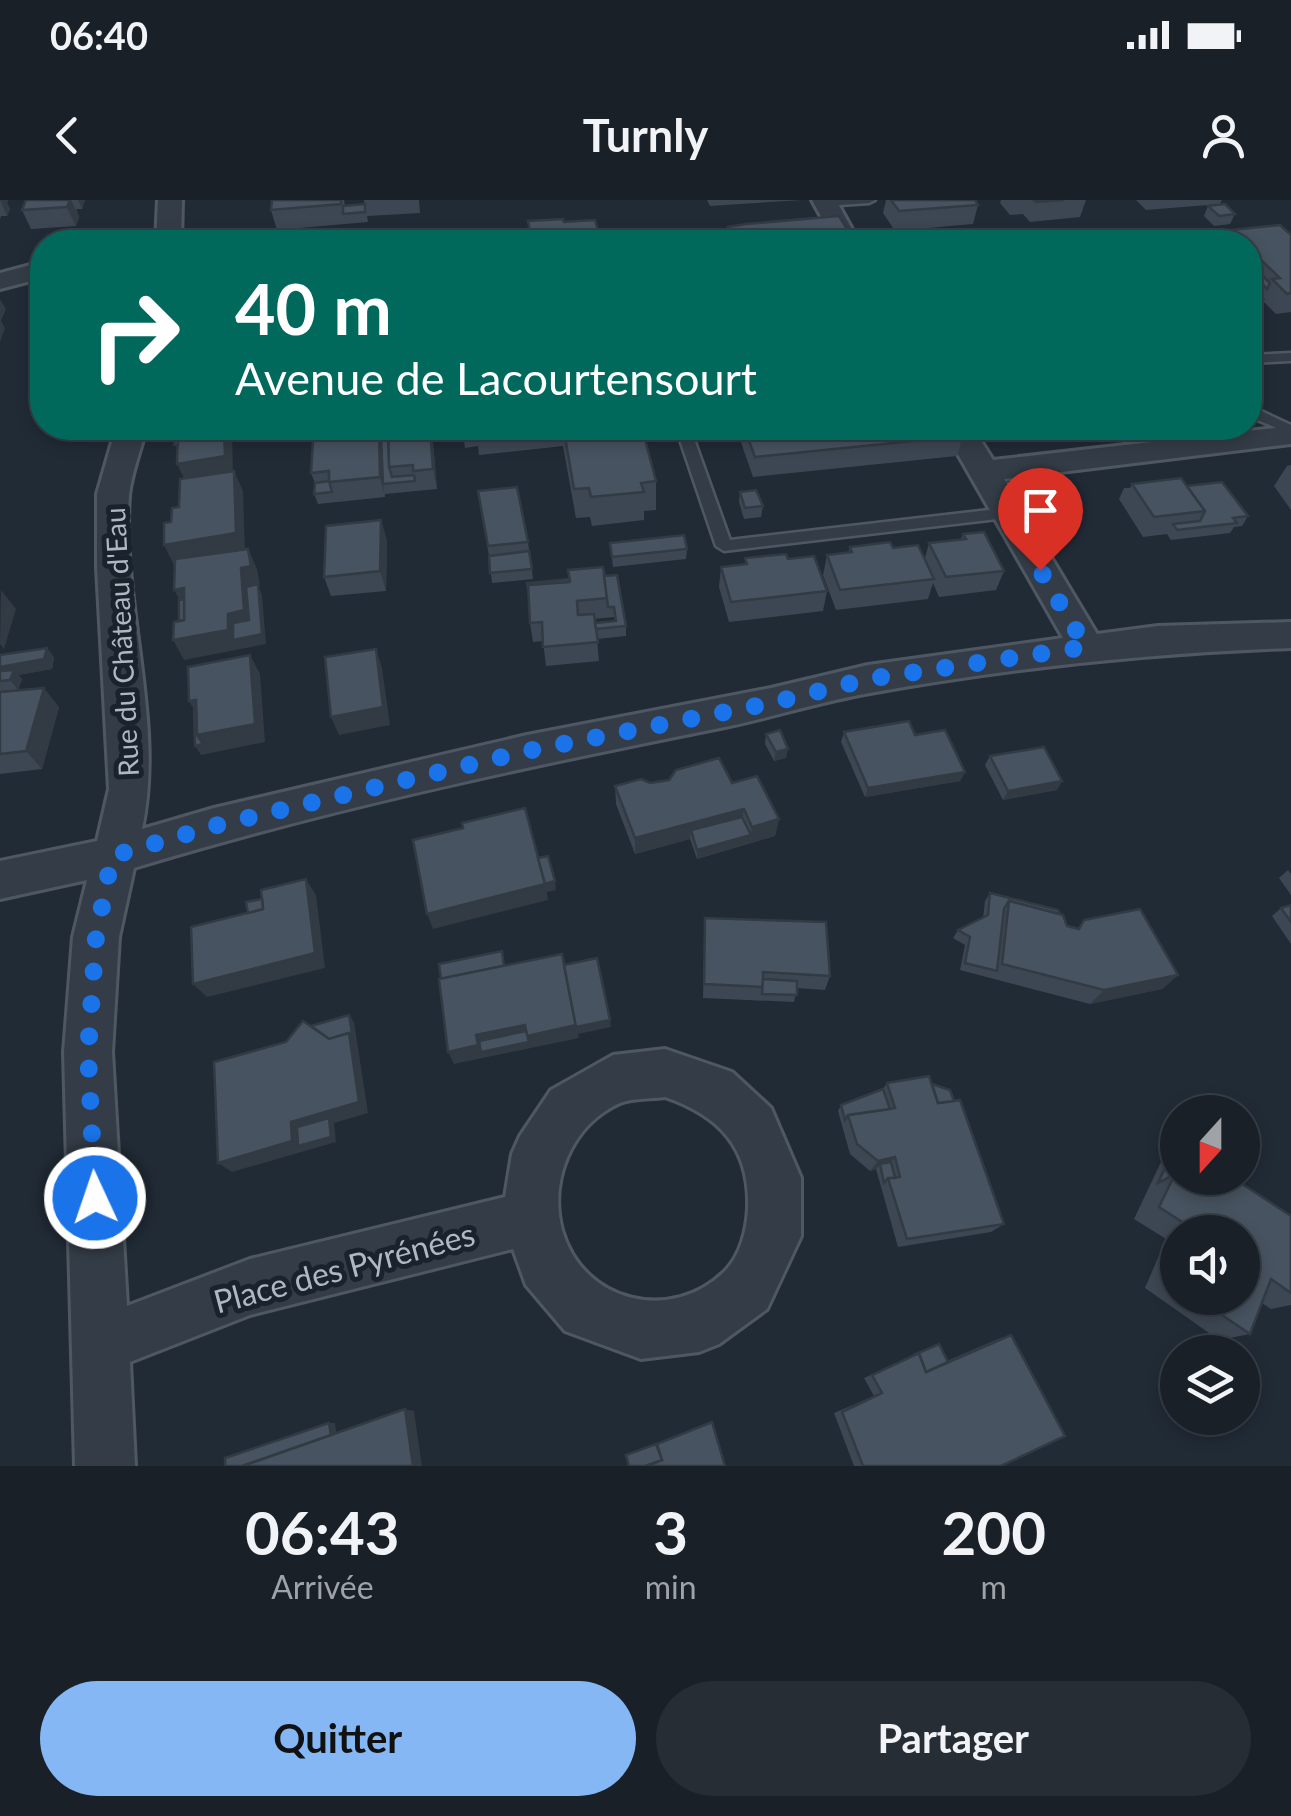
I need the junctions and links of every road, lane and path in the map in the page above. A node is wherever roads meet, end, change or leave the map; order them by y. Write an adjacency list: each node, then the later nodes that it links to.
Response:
1 (170, 200): 4 (street)
2 (869, 200): 3 (lane)
3 (825, 202): 5 (street)
4 (164, 230)
5 (841, 230)
6 (30, 273): 7 (street)
7 (0, 281)
8 (1291, 357): 9 (lane)
9 (1262, 359)
10 (1262, 417): 11 (lane)
11 (1291, 432): 12 (street)
12 (1262, 436)
13 (129, 440): 21 (street, Rue du Château d'Eau)
14 (687, 440): 18 (lane)
15 (966, 440): 17 (street)
16 (1228, 440): 17 (street)
17 (985, 471): 18 (street)
18 (1006, 513): 20 (street)
19 (1291, 635): 20 (street)
20 (1086, 647): 21 (street)
21 (112, 856): 22 (street); 24 (street, Rue du Château d'Eau)
22 (0, 880)
23 (531, 1218): 23 (street); 24 (street, Place des Pyrénées)
24 (102, 1344): 25 (street, Rue du Château d'Eau)
25 (104, 1466)

